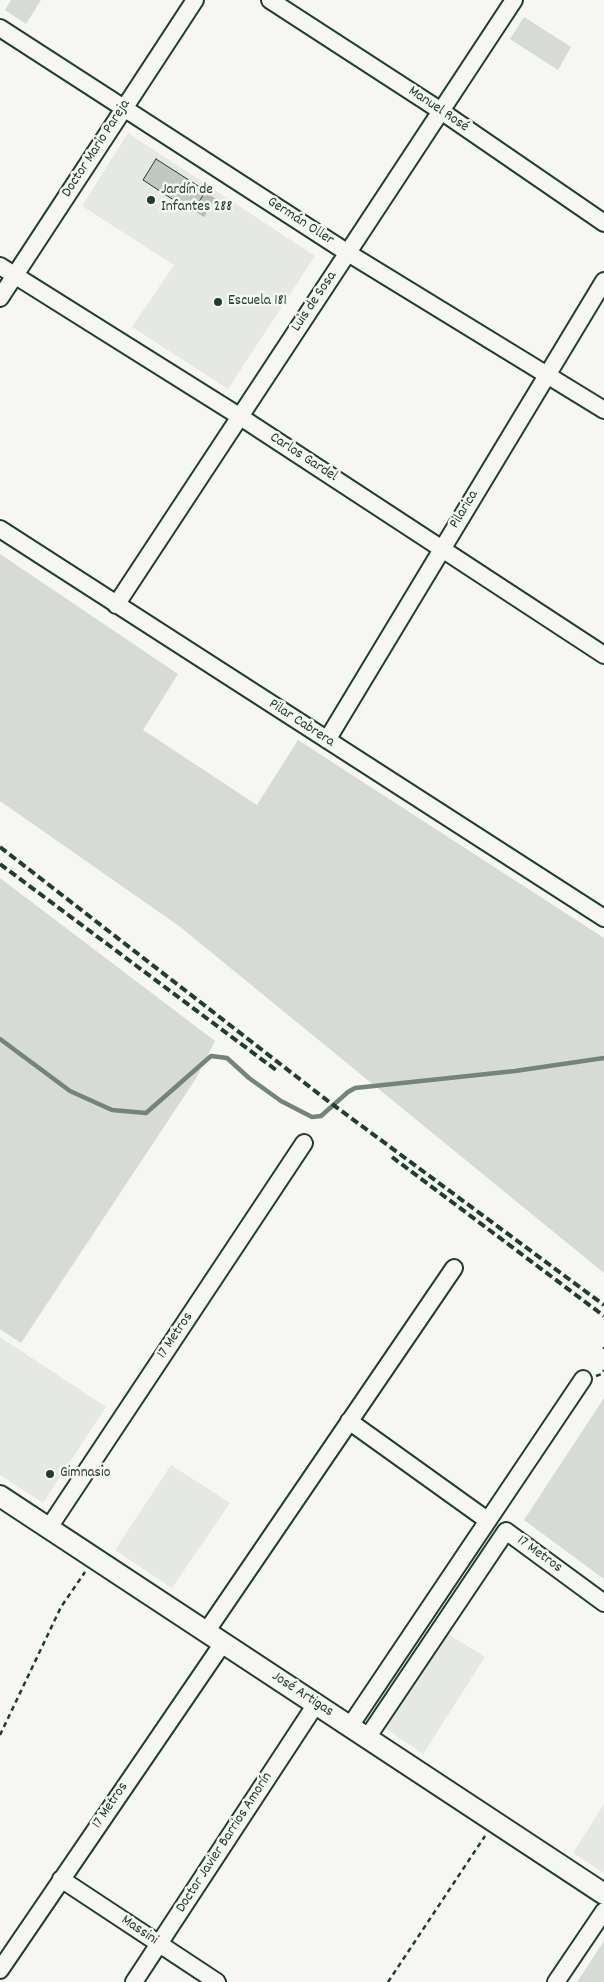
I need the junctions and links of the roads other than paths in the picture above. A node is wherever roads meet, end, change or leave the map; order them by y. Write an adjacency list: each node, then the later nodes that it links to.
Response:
1 (195, 0): 5 (street, Doctor Mario Pareja)
2 (270, 0): 6 (street, Manuel Rosé)
3 (514, 0): 6 (street, Luis de Sosa)
4 (0, 28): 5 (street, Germán Oller)
5 (123, 108): 8 (street, Germán Oller); 10 (street, Doctor Mario Pareja)
6 (441, 111): 7 (street, Manuel Rosé); 8 (street, Luis de Sosa)
7 (604, 224)
8 (348, 253): 13 (street, Germán Oller); 15 (street, Luis de Sosa)
9 (0, 266): 10 (street, Carlos Gardel)
10 (15, 276): 12 (street, Doctor Mario Pareja); 15 (street, Carlos Gardel)
11 (604, 280): 13 (street, Pilarica)
12 (0, 298)
13 (547, 376): 14 (street, Germán Oller); 17 (street, Pilarica)
14 (604, 410)
15 (239, 416): 17 (street, Carlos Gardel); 18 (street, Luis de Sosa)
16 (0, 529): 18 (street, Pilar Cabrera)
17 (442, 548): 19 (street, Carlos Gardel); 20 (street, Pilarica)
18 (116, 605): 20 (street, Pilar Cabrera)
19 (604, 655)
20 (327, 740): 21 (street, Pilar Cabrera)
21 (604, 918)
22 (304, 1143): 28 (street, 17 Metros)
23 (454, 1268): 25 (street, 17 Metros)
24 (582, 1379): 27 (street)
25 (350, 1421): 27 (street); 30 (street, 17 Metros)
26 (0, 1496): 28 (street, José Artigas)
27 (487, 1520): 32 (street)
28 (48, 1529): 30 (street, José Artigas)
29 (604, 1603): 33 (street, 17 Metros)
30 (214, 1637): 31 (street, José Artigas); 34 (street, 17 Metros)
31 (316, 1704): 32 (street, José Artigas); 37 (street, Doctor Javier Barrios Amorín)
32 (350, 1726): 33 (street, José Artigas)
33 (367, 1738): 35 (street, José Artigas)
34 (61, 1879): 37 (street, Massini); 38 (street, 17 Metros)
35 (604, 1894)
36 (604, 1911): 41 (street)
37 (158, 1945): 39 (street, Doctor Javier Barrios Amorín); 40 (street, Massini)
38 (0, 1970)
39 (134, 1982)
40 (217, 1982)
41 (556, 1982)

